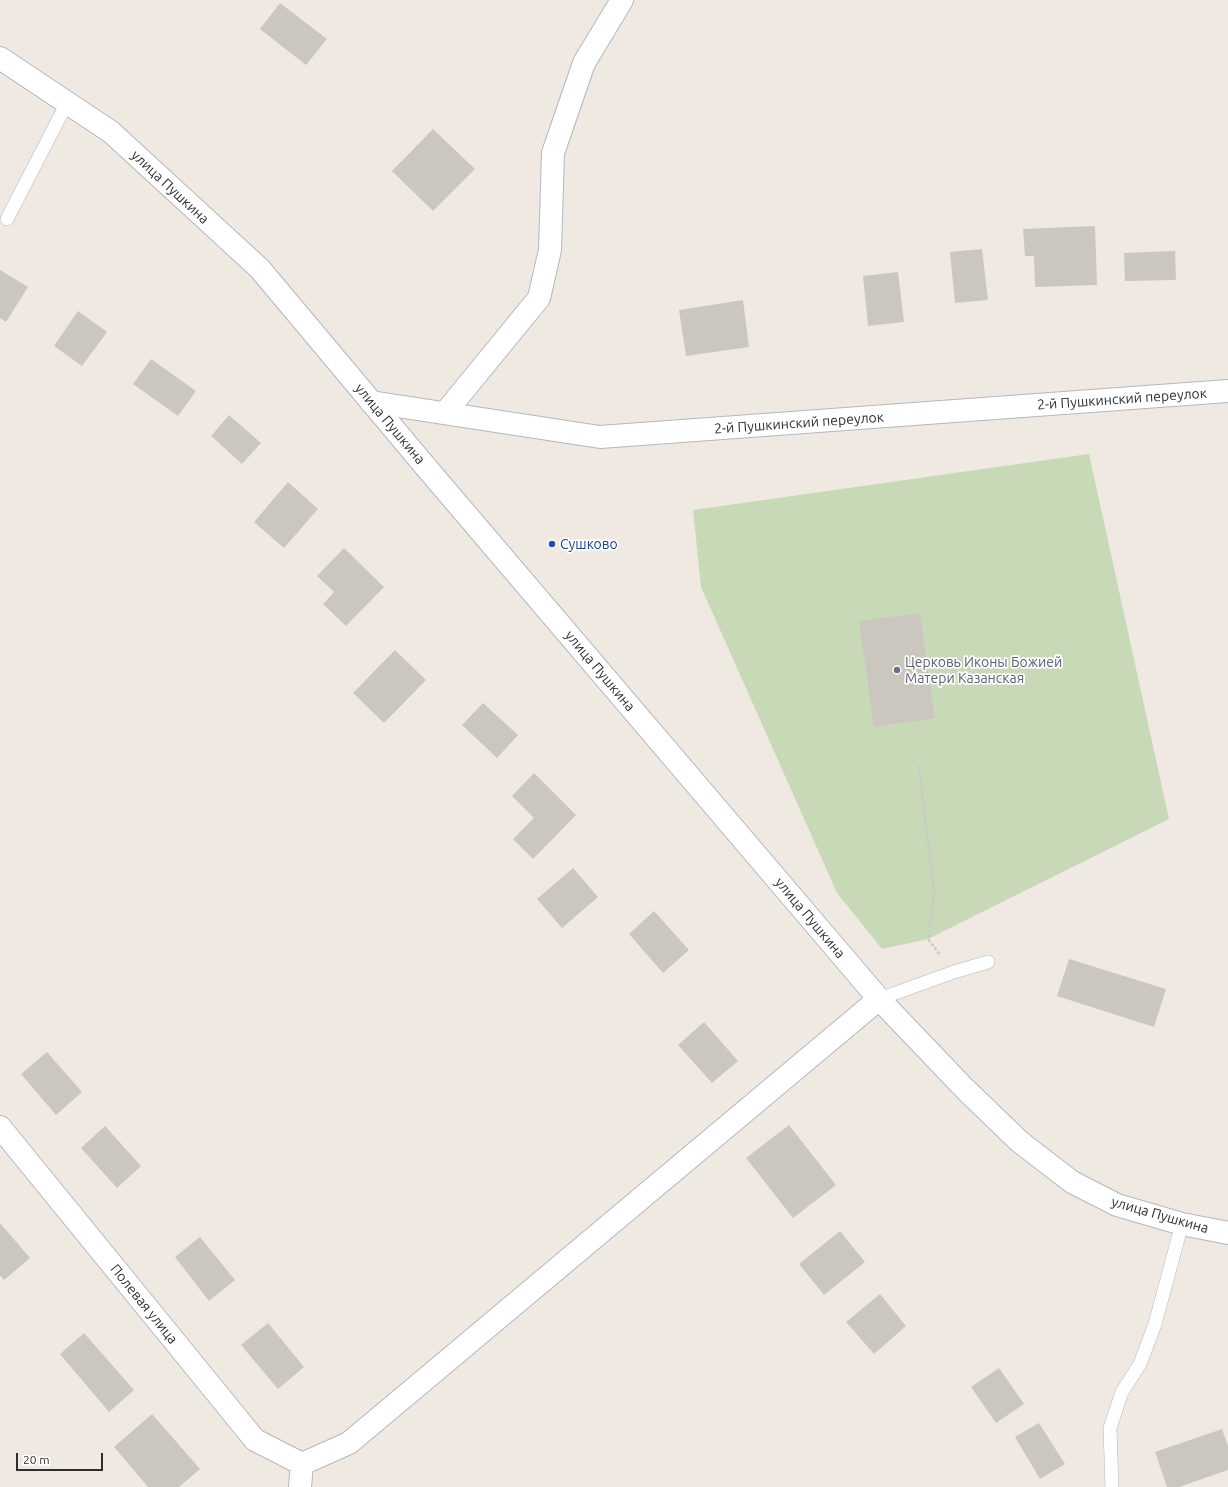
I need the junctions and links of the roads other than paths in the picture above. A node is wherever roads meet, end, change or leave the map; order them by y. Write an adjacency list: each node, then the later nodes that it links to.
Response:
1 (622, 0): 7 (street)
2 (0, 58): 3 (street, улица Пушкина)
3 (67, 103): 4 (lane); 6 (street, улица Пушкина)
4 (8, 219)
5 (1228, 391): 7 (street, 2-й Пушкинский переулок)
6 (372, 402): 7 (street, 2-й Пушкинский переулок); 9 (street, улица Пушкина)
7 (445, 413)
8 (988, 962): 9 (lane)
9 (879, 999): 11 (street, улица Пушкина); 13 (street)
10 (0, 1127): 13 (street, Полевая улица)
11 (1182, 1224): 12 (street, улица Пушкина); 15 (lane)
12 (1228, 1233)
13 (302, 1464): 14 (street)
14 (300, 1487)
15 (1112, 1487)

